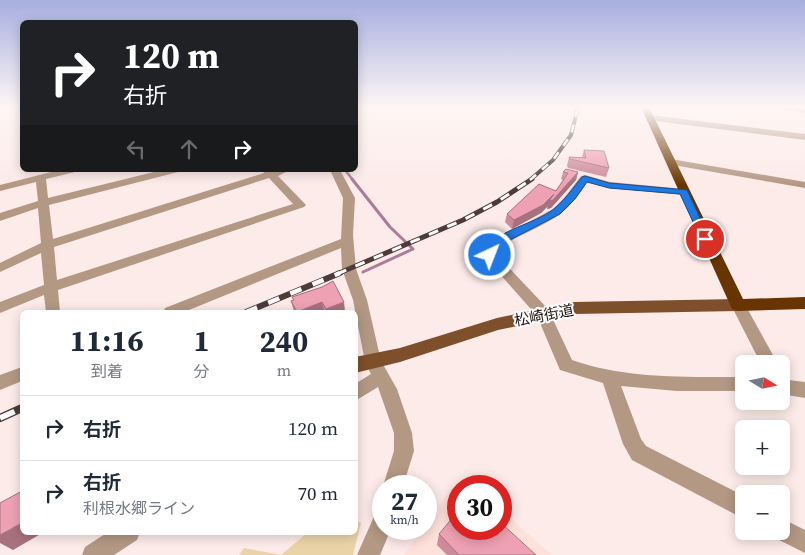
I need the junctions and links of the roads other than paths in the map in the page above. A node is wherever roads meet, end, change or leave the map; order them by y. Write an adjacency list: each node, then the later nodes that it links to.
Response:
1 (657, 133): 4 (highway)
2 (778, 133): 3 (street)
3 (805, 137)
4 (671, 162): 10 (street); 12 (highway)
5 (64, 172): 9 (street)
6 (166, 172): 13 (street)
7 (269, 172): 16 (street); 18 (street)
8 (336, 172): 15 (street)
9 (41, 178): 11 (street); 13 (street)
10 (805, 184)
11 (0, 188)
12 (684, 192): 20 (highway); 24 (street)
13 (43, 203): 14 (street); 16 (street)
14 (0, 217)
15 (348, 241): 23 (street); 26 (street)
16 (47, 245): 17 (street); 18 (street)
17 (0, 268)
18 (51, 287): 21 (street); 22 (street)
19 (805, 303): 20 (highway)
20 (738, 305): 24 (main road, 松崎街道); 25 (street)
21 (0, 308)
22 (53, 310)
23 (175, 310)
24 (544, 313): 26 (main road, 松崎街道); 28 (street)
25 (765, 355)
26 (370, 368): 32 (street); 34 (street)
27 (20, 375): 29 (street)
28 (609, 376): 30 (street); 35 (street)
29 (0, 383)
30 (735, 384)
31 (790, 387): 33 (street)
32 (358, 388)
33 (805, 390)
34 (396, 475)
35 (735, 503)
36 (790, 534): 39 (street)
37 (124, 535): 40 (street)
38 (375, 540): 41 (street)
39 (805, 542)
40 (93, 555)
41 (368, 555)

